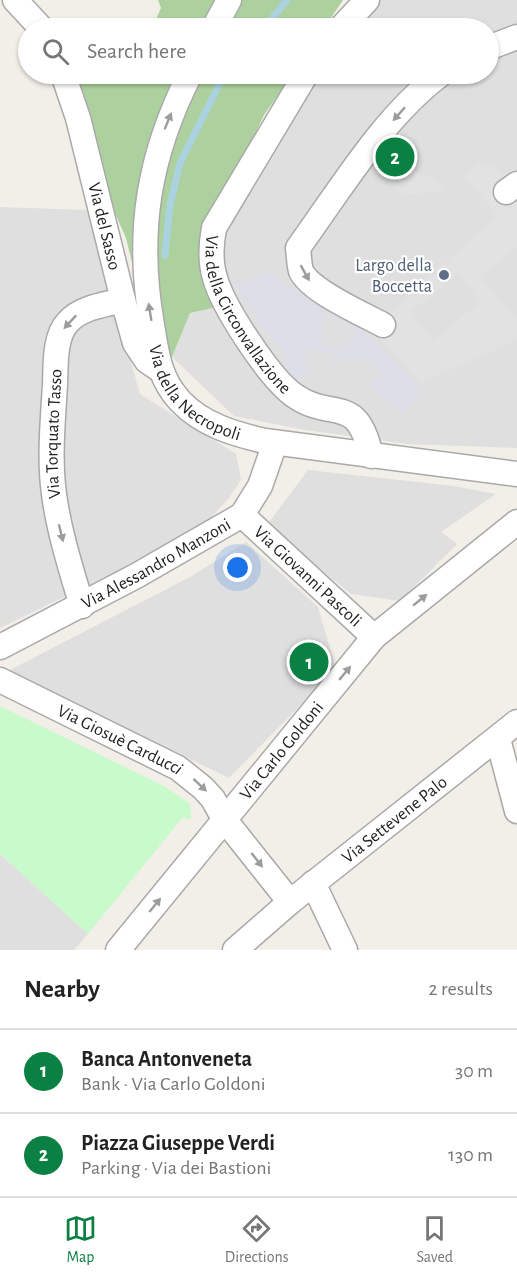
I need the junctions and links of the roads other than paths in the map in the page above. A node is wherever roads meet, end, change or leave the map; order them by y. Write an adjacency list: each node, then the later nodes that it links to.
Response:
1 (15, 0): 4 (street)
2 (229, 0): 5 (street)
3 (367, 0): 6 (street)
4 (32, 18)
5 (219, 18)
6 (350, 18)
7 (517, 37): 8 (street)
8 (499, 44)
9 (66, 84): 13 (street, Via del Sasso)
10 (186, 84): 15 (street, Via della Necropoli, one-way to 10)
11 (300, 84): 17 (street, Via della Circonvallazione)
12 (428, 84): 14 (street, one-way to 14)
13 (123, 300): 15 (street, Via del Sasso); 21 (street, Via Torquato Tasso, one-way to 21)
14 (383, 325)
15 (160, 370): 16 (street, Via della Necropoli)
16 (275, 443): 17 (street, Via della Necropoli); 19 (street, Via Alessandro Manzoni)
17 (370, 456): 18 (street, Via della Necropoli)
18 (517, 474)
19 (242, 515): 21 (street, Via Alessandro Manzoni); 22 (street, Via Giovanni Pascoli)
20 (517, 522): 22 (street, Via Carlo Goldoni, one-way to 20)
21 (82, 606): 23 (street, Via Alessandro Manzoni)
22 (374, 637): 28 (street, Via Carlo Goldoni, one-way to 22)
23 (0, 647)
24 (0, 680): 28 (street, Via Giosuè Carducci, one-way to 28)
25 (517, 722): 26 (street, Via Settevene Palo)
26 (498, 739): 27 (street); 29 (street, Via Settevene Palo)
27 (517, 811)
28 (225, 819): 30 (street, Via Giosuè Carducci, one-way to 30); 31 (street, Via Carlo Goldoni, one-way to 28)
29 (313, 883): 30 (street, Via Settevene Palo); 33 (street)
30 (290, 902): 32 (street, Via Settevene Palo)
31 (118, 950)
32 (235, 950)
33 (345, 950)

